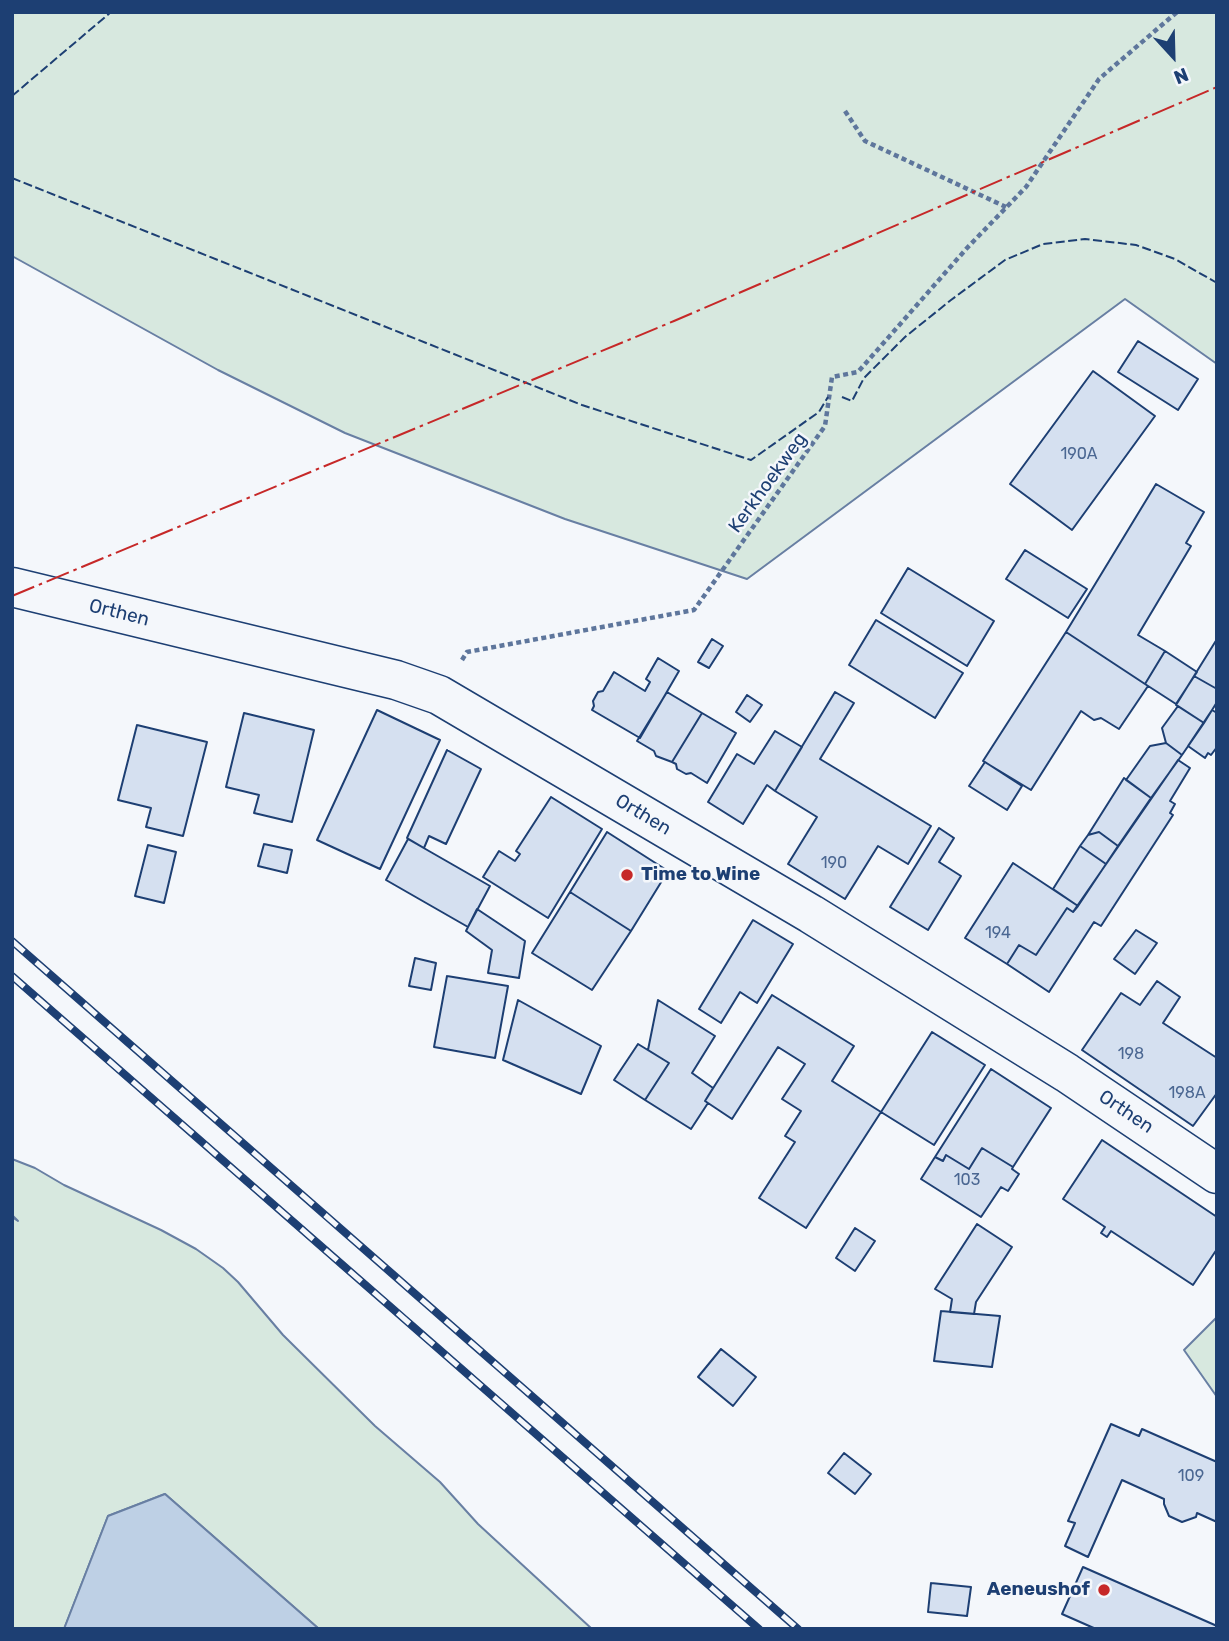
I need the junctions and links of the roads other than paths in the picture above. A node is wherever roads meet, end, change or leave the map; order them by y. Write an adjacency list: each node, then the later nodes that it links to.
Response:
1 (12, 587): 2 (street, Orthen)
2 (1217, 1174)

